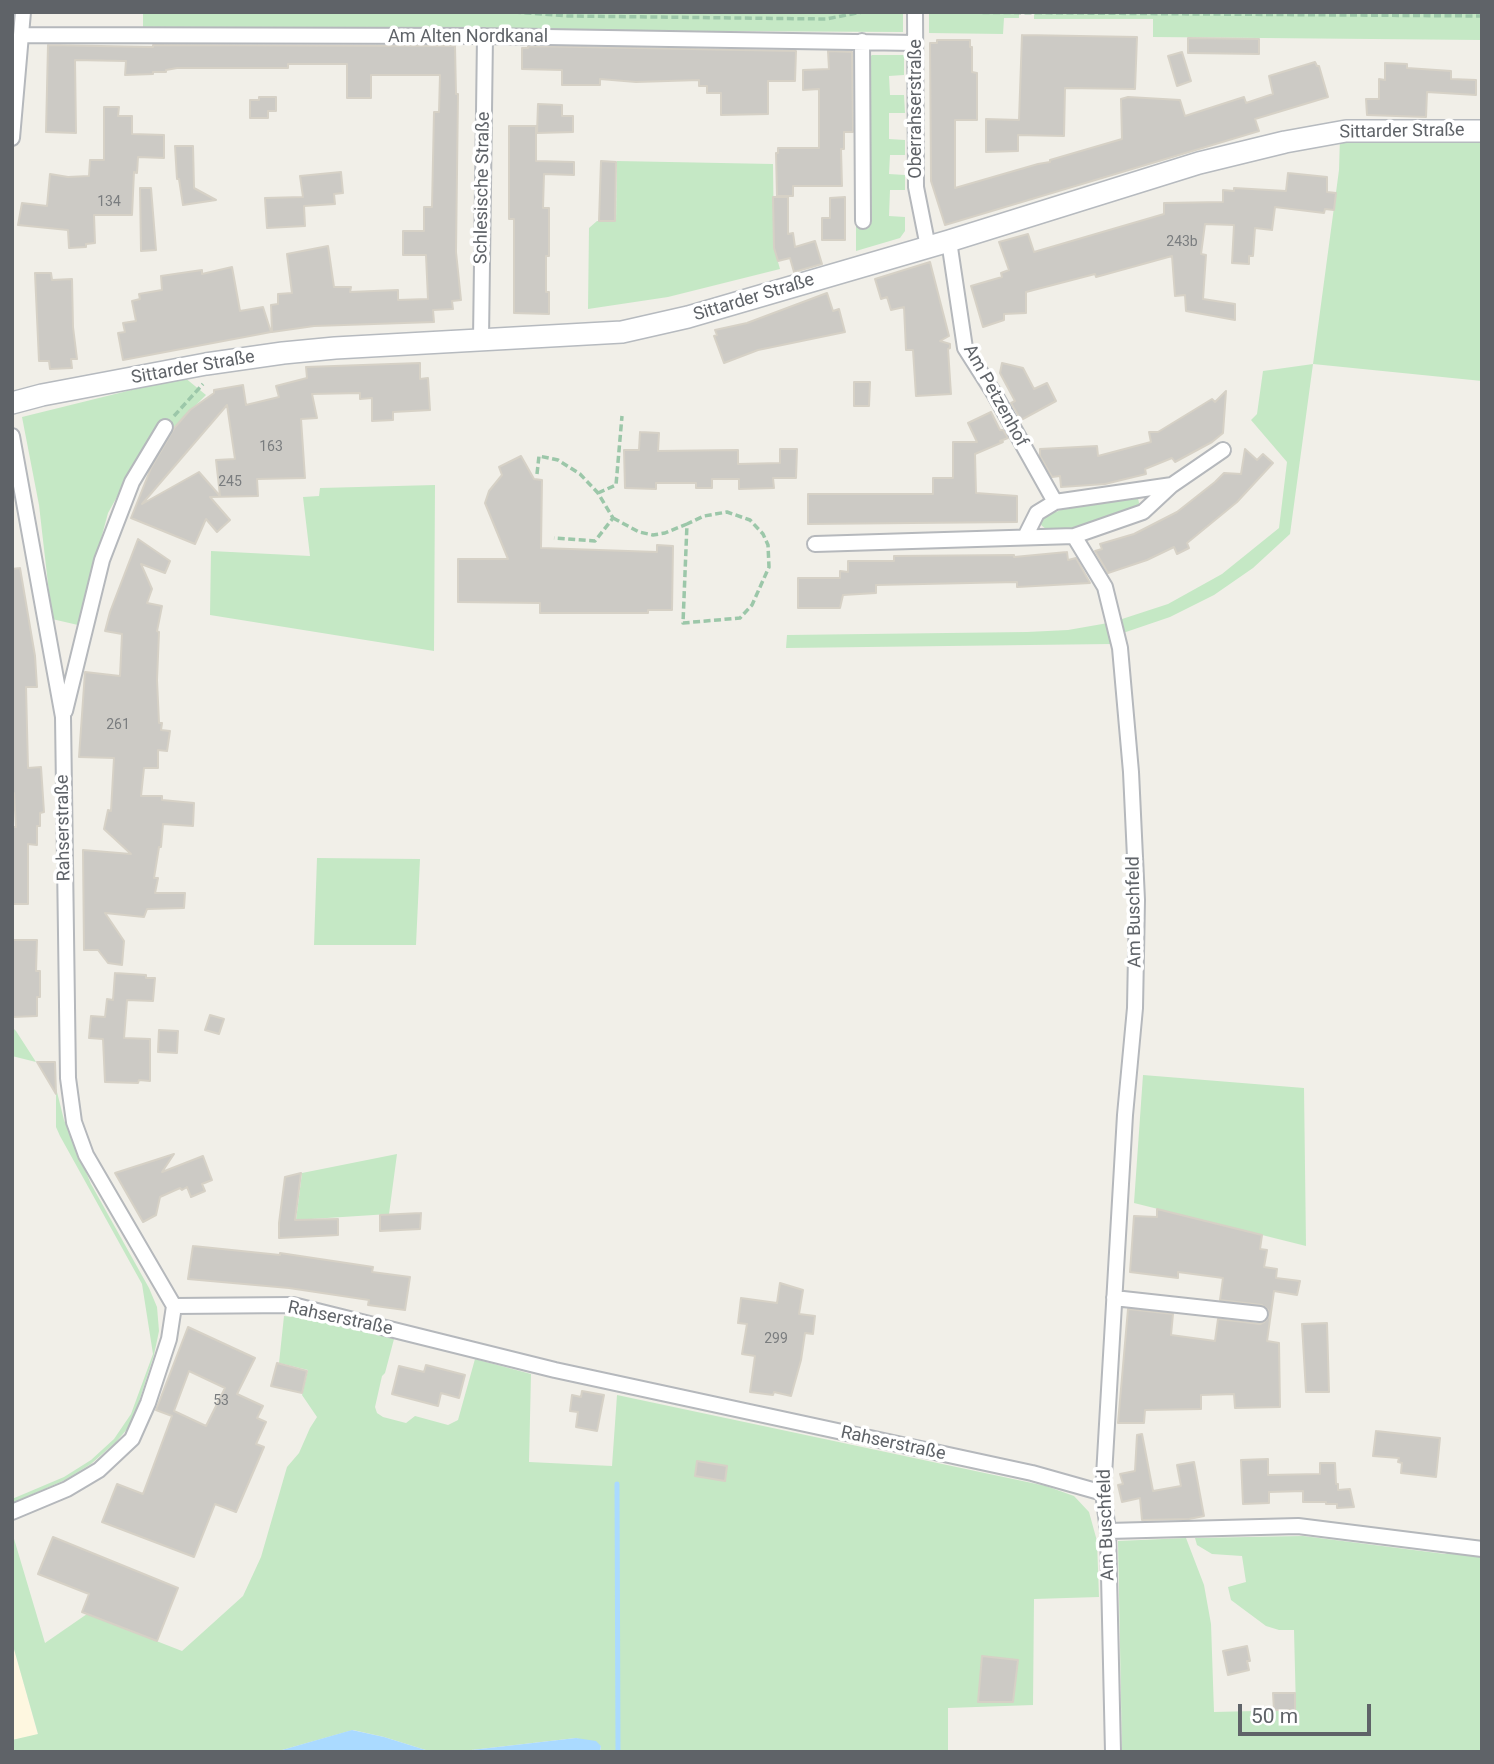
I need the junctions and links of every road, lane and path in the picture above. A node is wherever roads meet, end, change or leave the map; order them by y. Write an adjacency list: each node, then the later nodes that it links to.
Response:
1 (23, 12): 6 (street)
2 (514, 12): 3 (path)
3 (862, 12)
4 (915, 12): 5 (path); 9 (street, Oberrahserstraße)
5 (1482, 16)
6 (21, 35): 7 (street, Am Alten Nordkanal); 11 (street)
7 (485, 36): 8 (street, Am Alten Nordkanal); 15 (street, Schlesische Straße)
8 (862, 41): 9 (street, Am Alten Nordkanal); 12 (street)
9 (915, 43): 14 (street, Oberrahserstraße)
10 (1482, 131): 13 (street, Sittarder Straße)
11 (12, 138)
12 (863, 221)
13 (949, 241): 14 (street, Sittarder Straße); 25 (street, Am Petzenhof)
14 (928, 247): 15 (street, Sittarder Straße)
15 (481, 339): 17 (street, Sittarder Straße)
16 (203, 384): 19 (path)
17 (12, 403)
18 (622, 416): 24 (path)
19 (164, 427): 32 (street, Rahserstraße)
20 (12, 436): 32 (street, Rahserstraße)
21 (1223, 450): 23 (street)
22 (537, 474): 24 (path)
23 (1172, 485): 25 (street); 28 (street)
24 (598, 493): 26 (path)
25 (1055, 502): 29 (street)
26 (613, 518): 27 (path); 30 (path)
27 (687, 524): 27 (path)
28 (1074, 536): 29 (street); 33 (street, Am Buschfeld)
29 (1025, 537): 31 (street)
30 (554, 538)
31 (815, 544)
32 (63, 717): 34 (street, Rahserstraße)
33 (1114, 1298): 35 (street); 36 (street, Am Buschfeld)
34 (174, 1306): 36 (street, Rahserstraße); 37 (street)
35 (1260, 1314)
36 (1103, 1493): 38 (street, Am Buschfeld)
37 (12, 1511)
38 (1108, 1531): 39 (street); 40 (street, Am Buschfeld)
39 (1482, 1549)
40 (1112, 1752)

